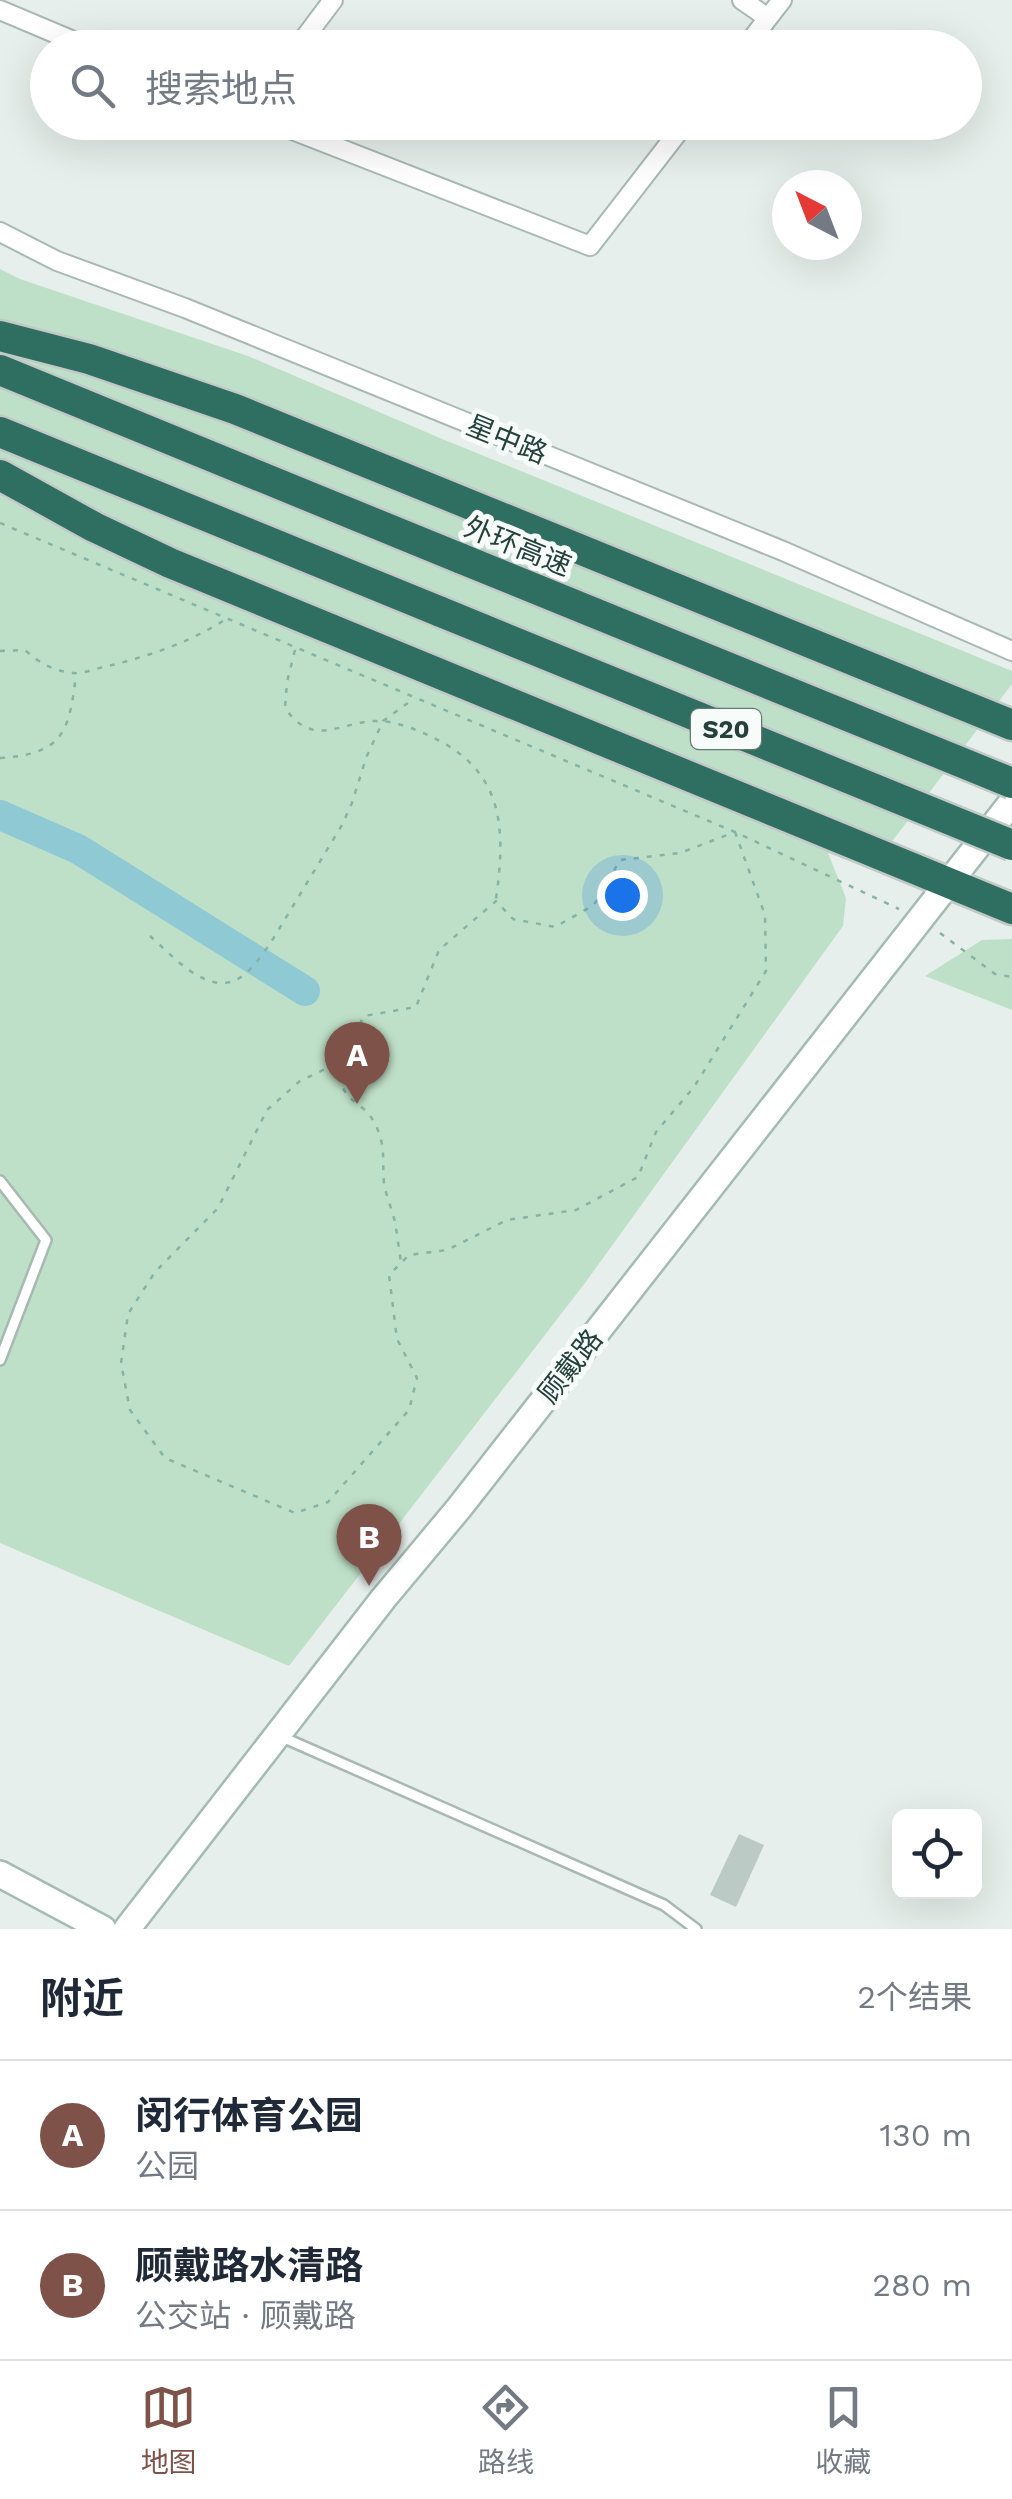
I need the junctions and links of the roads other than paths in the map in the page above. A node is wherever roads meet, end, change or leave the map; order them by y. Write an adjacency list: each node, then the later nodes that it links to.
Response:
1 (333, 0): 7 (street)
2 (742, 0): 5 (street)
3 (782, 0): 5 (street)
4 (0, 10): 6 (street)
5 (768, 18): 8 (street)
6 (47, 30)
7 (310, 30)
8 (759, 30)
9 (318, 140): 10 (street)
10 (672, 140)
11 (0, 232): 16 (street, 星中路)
12 (0, 336): 17 (highway)
13 (0, 370): 18 (highway, 外环高速 / S20, bridge)
14 (0, 432): 20 (highway, S20, bridge)
15 (0, 476): 21 (highway)
16 (1012, 651)
17 (1012, 725)
18 (1012, 783)
19 (1012, 802): 21 (main road, 顾戴路)
20 (1012, 845)
21 (949, 884): 22 (highway); 25 (main road, 顾戴路)
22 (1012, 908)
23 (0, 1181): 24 (lane)
24 (0, 1360)
25 (278, 1735): 28 (main road, 顾戴路); 29 (lane)
26 (0, 1874): 27 (main road)
27 (103, 1929)
28 (128, 1929)
29 (696, 1929)

